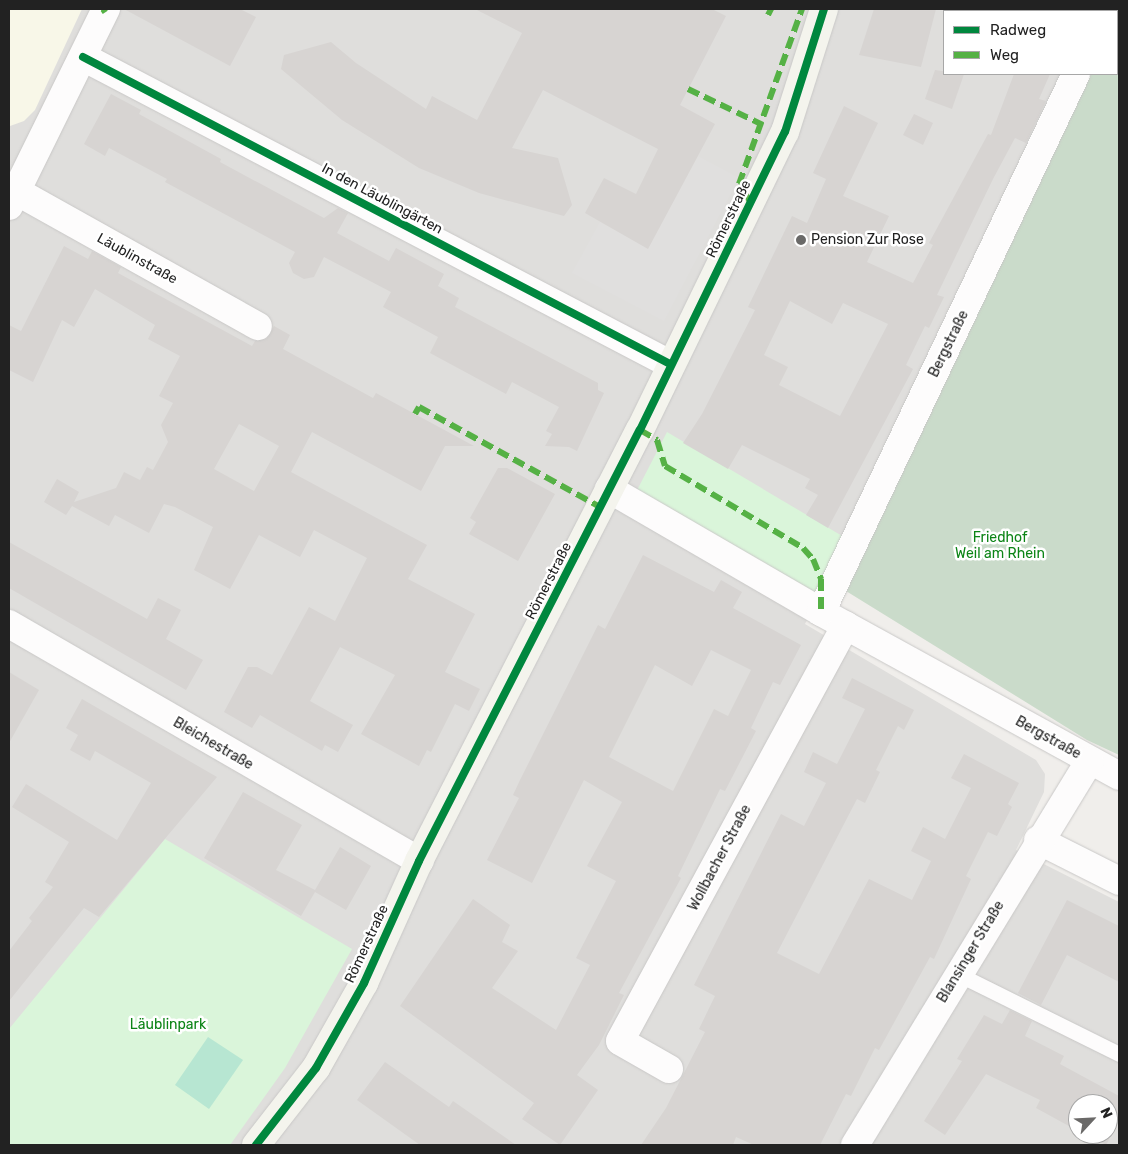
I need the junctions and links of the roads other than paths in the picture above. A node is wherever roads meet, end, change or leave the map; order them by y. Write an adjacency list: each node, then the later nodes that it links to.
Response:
1 (106, 9): 3 (street, Läublinstraße)
2 (824, 9): 8 (street, Römerstraße)
3 (83, 57): 5 (street, Läublinstraße); 8 (street, In den Läublingärten)
4 (1076, 75): 10 (street, Bergstraße)
5 (18, 161): 6 (street, Läublinstraße)
6 (12, 199): 7 (street, Läublinstraße)
7 (258, 326)
8 (670, 364): 9 (street, Römerstraße)
9 (610, 490): 10 (street, Bergstraße); 16 (street, Römerstraße)
10 (820, 612): 12 (street, Bergstraße)
11 (9, 624): 16 (street, Bleichestraße)
12 (846, 625): 13 (street, Bergstraße); 20 (street, Wollbacher Straße)
13 (1089, 761): 14 (street, Bergstraße); 15 (street, Blansinger Straße)
14 (1119, 776)
15 (1038, 840): 17 (street); 18 (street, Blansinger Straße)
16 (419, 861): 21 (street, Römerstraße)
17 (1119, 881)
18 (958, 974): 19 (lane); 22 (street, Blansinger Straße)
19 (1119, 1054)
20 (669, 1070)
21 (256, 1145)
22 (855, 1145)

